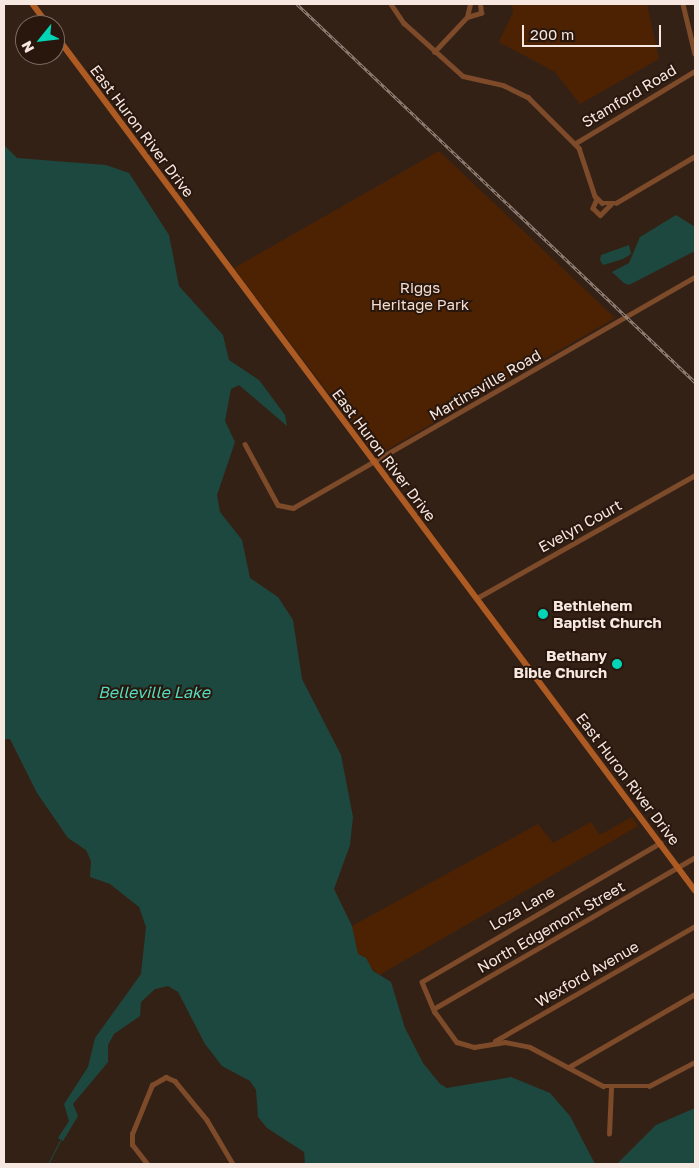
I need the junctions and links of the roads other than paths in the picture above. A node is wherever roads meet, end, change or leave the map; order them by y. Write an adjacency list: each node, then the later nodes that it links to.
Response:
1 (33, 4): 6 (main road)
2 (391, 4): 9 (street)
3 (470, 4): 7 (street)
4 (480, 4): 7 (street)
5 (683, 4): 10 (street)
6 (41, 15)
7 (467, 17): 9 (street)
8 (65, 47): 18 (main road, East Huron River Drive)
9 (434, 52): 12 (street)
10 (695, 54)
11 (695, 71): 12 (street, Stamford Road)
12 (576, 143): 14 (street)
13 (695, 158): 15 (street)
14 (597, 199): 15 (street); 15 (street)
15 (611, 204)
16 (695, 276): 18 (street, Martinsville Road)
17 (245, 444): 18 (street, Martinsville Road)
18 (374, 462): 20 (main road, East Huron River Drive)
19 (695, 475): 20 (street, Evelyn Court)
20 (476, 598): 21 (main road, East Huron River Drive)
21 (661, 843): 23 (main road, East Huron River Drive); 27 (street, Loza Lane)
22 (695, 857): 23 (street, North Edgemont Street)
23 (678, 867): 24 (main road, East Huron River Drive); 27 (street, North Edgemont Street)
24 (695, 890)
25 (695, 926): 28 (street, Wexford Avenue)
26 (695, 994): 30 (street)
27 (435, 1008): 28 (street, Loza Lane)
28 (491, 1044): 30 (street, Loza Lane)
29 (695, 1062): 31 (street)
30 (569, 1067): 31 (street, Loza Lane)
31 (611, 1088): 32 (street)
32 (609, 1134)
33 (147, 1164): 34 (street)
34 (233, 1164)

